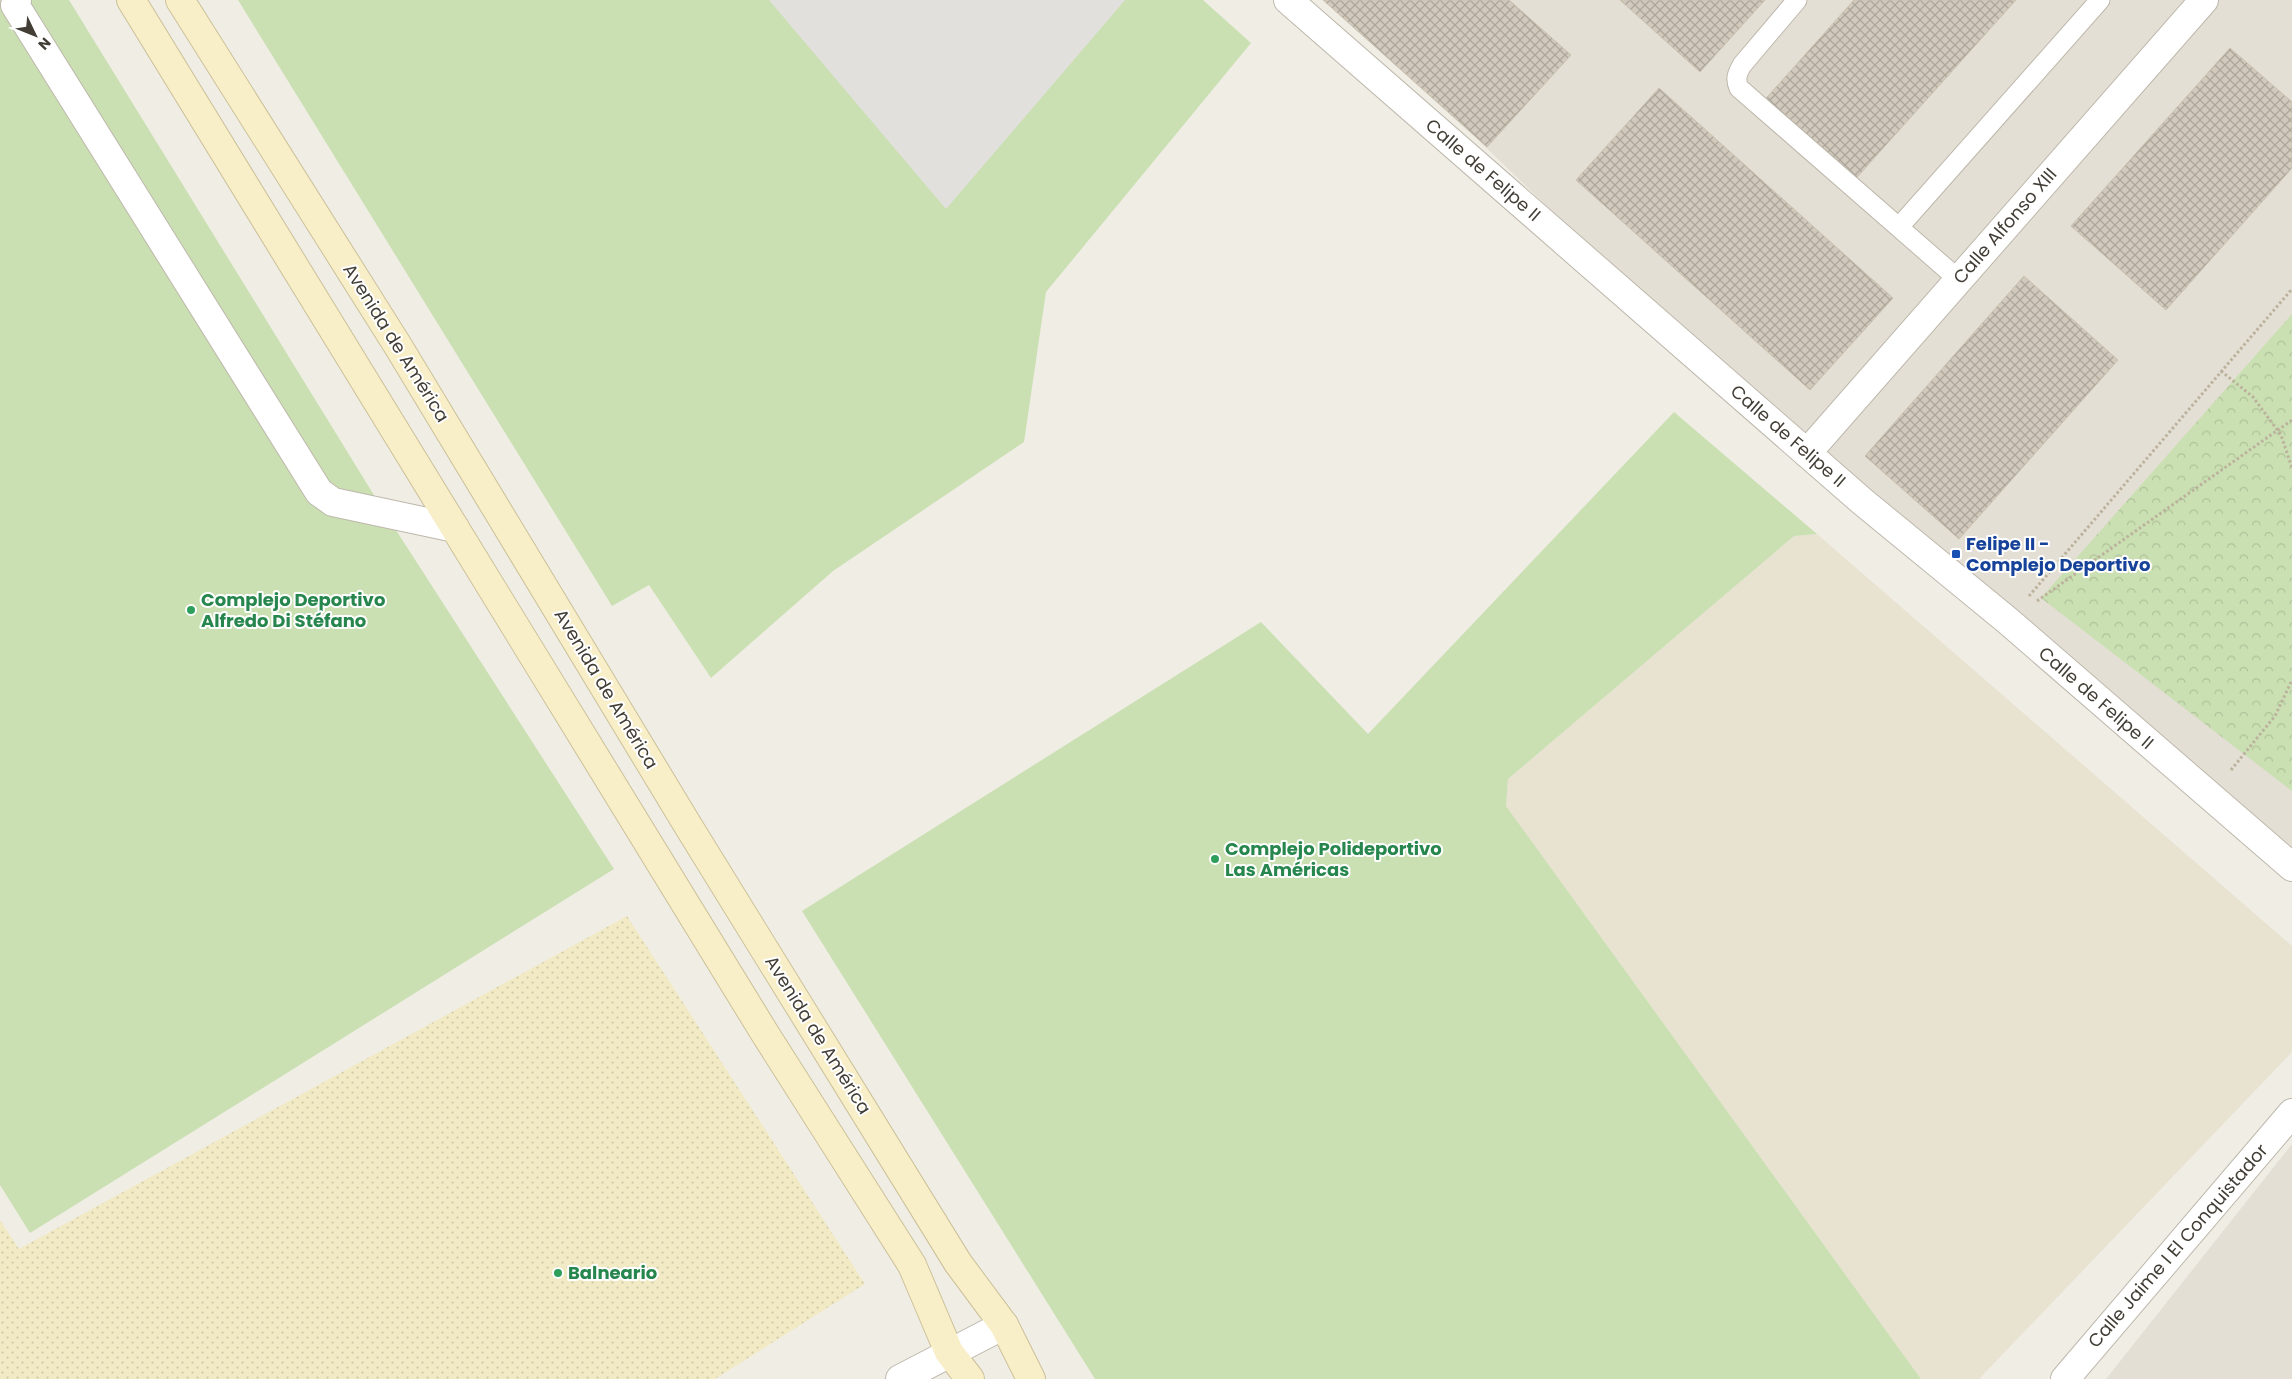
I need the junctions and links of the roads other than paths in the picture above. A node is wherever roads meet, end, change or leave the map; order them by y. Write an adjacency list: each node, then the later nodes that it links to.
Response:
1 (18, 0): 11 (street)
2 (130, 0): 11 (main road)
3 (180, 0): 14 (main road, Avenida de América)
4 (1288, 0): 10 (street, Calle de Felipe II)
5 (1797, 0): 8 (lane)
6 (2100, 0): 8 (lane)
7 (2204, 0): 9 (street, Calle Alfonso XIII)
8 (1899, 227): 9 (lane)
9 (1958, 279): 10 (street, Calle Alfonso XIII)
10 (1807, 454): 12 (street, Calle de Felipe II)
11 (455, 528): 15 (main road)
12 (2292, 867)
13 (2292, 1113): 19 (street, Calle Jaime I El Conquistador)
14 (1004, 1325): 15 (street); 18 (main road, Avenida de América)
15 (949, 1352): 16 (street); 17 (main road)
16 (900, 1379)
17 (970, 1379)
18 (1031, 1379)
19 (2065, 1379)

